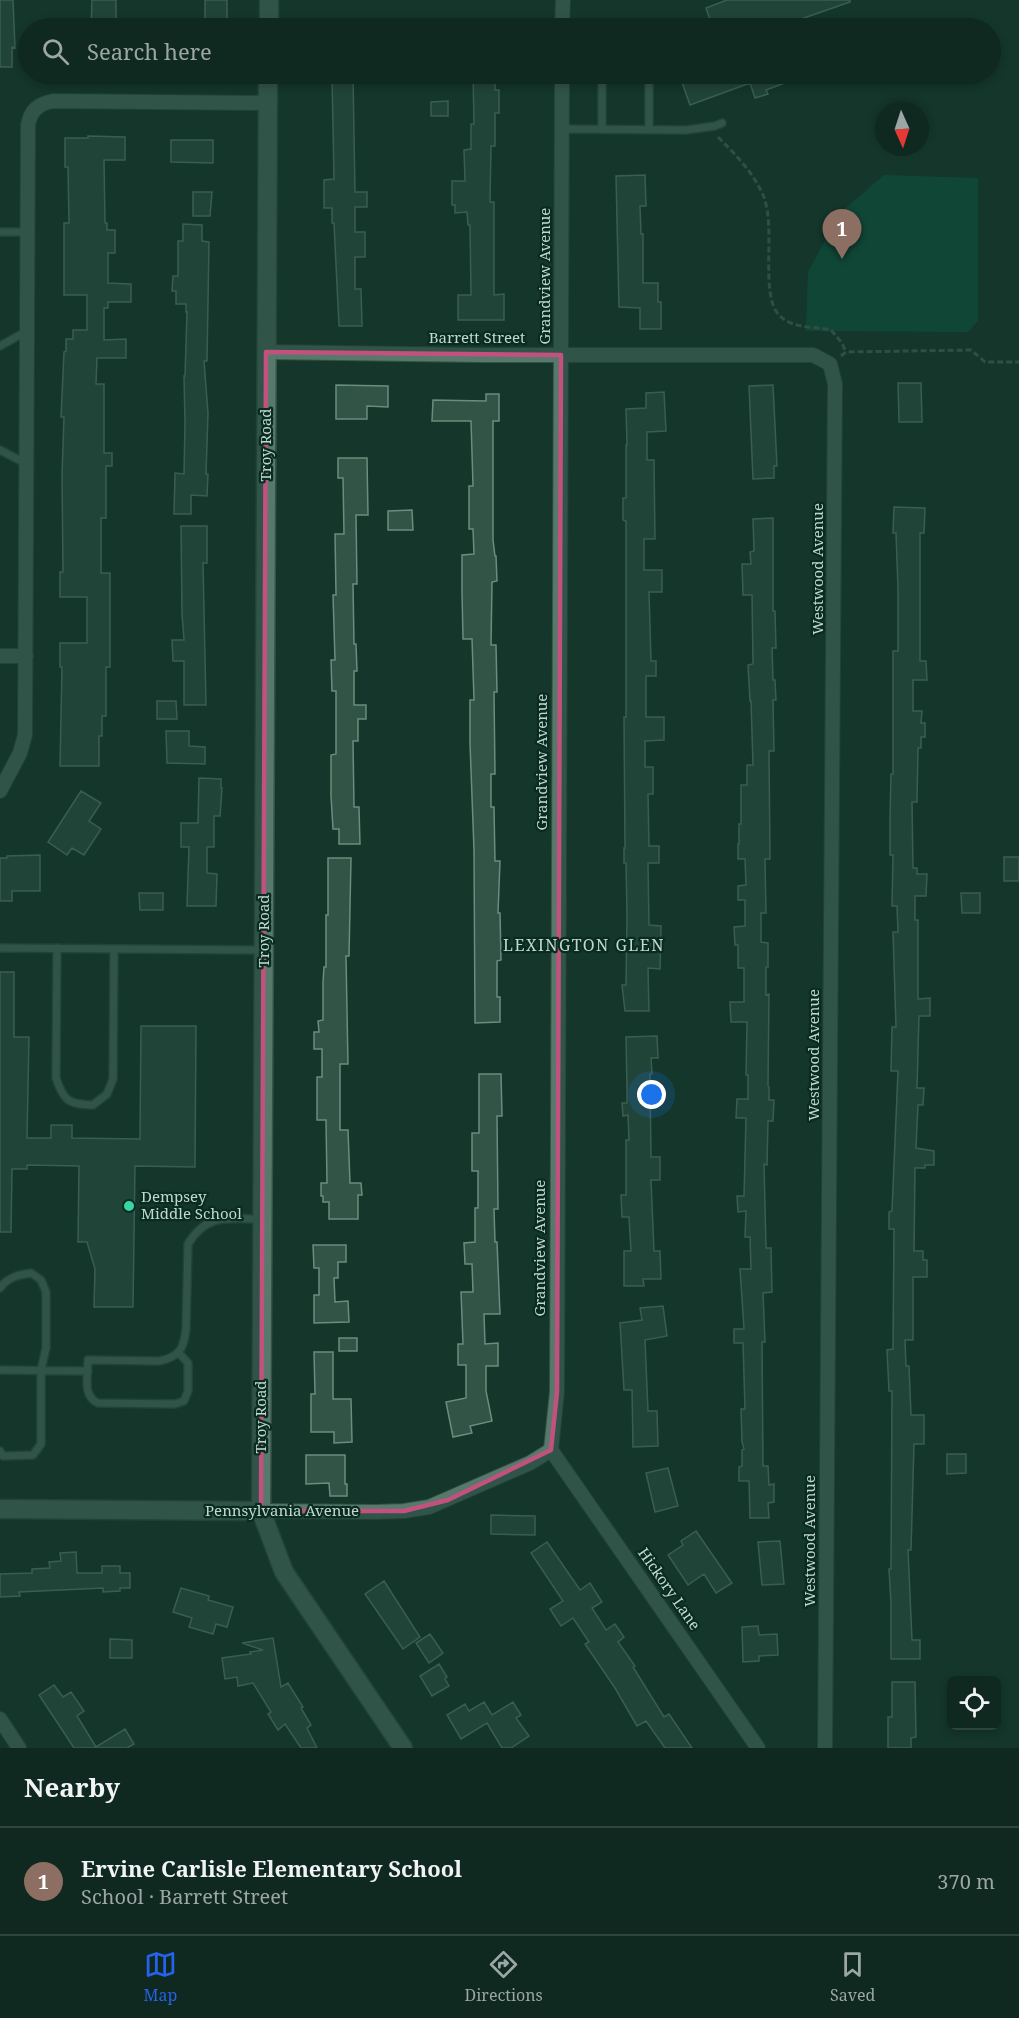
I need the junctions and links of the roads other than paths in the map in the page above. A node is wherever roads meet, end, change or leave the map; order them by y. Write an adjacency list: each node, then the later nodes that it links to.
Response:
1 (269, 0): 3 (street)
2 (563, 0): 4 (street)
3 (268, 18)
4 (562, 18)
5 (268, 84): 9 (street, Troy Road)
6 (562, 84): 11 (street, Grandview Avenue)
7 (602, 84): 12 (lane)
8 (649, 84): 13 (lane)
9 (268, 103): 15 (street); 18 (street, Troy Road)
10 (718, 125): 13 (lane)
11 (561, 129): 12 (lane); 19 (street, Grandview Avenue)
12 (602, 129): 13 (lane)
13 (649, 129)
14 (0, 232): 15 (lane)
15 (28, 232): 16 (street)
16 (27, 331): 17 (lane); 22 (street)
17 (0, 346)
18 (266, 352): 19 (street, Barrett Street); 29 (street, Troy Road)
19 (561, 355): 20 (street, Barrett Street); 36 (street, Grandview Avenue)
20 (830, 364): 44 (street, Westwood Avenue)
21 (0, 450): 22 (lane)
22 (27, 464): 24 (street)
23 (0, 656): 24 (street)
24 (26, 656): 25 (street)
25 (2, 785)
26 (0, 948): 27 (lane)
27 (57, 948): 28 (lane); 28 (lane)
28 (114, 949): 29 (lane)
29 (264, 950): 30 (street, Troy Road)
30 (262, 1219): 32 (lane); 39 (street, Troy Road)
31 (0, 1288): 34 (lane)
32 (179, 1353): 35 (lane); 35 (lane)
33 (0, 1370): 34 (lane)
34 (41, 1370): 35 (lane); 37 (lane)
35 (88, 1371)
36 (551, 1450): 39 (street, Pennsylvania Avenue); 43 (street, Hickory Lane)
37 (0, 1451)
38 (0, 1509): 39 (street, Pennsylvania Avenue)
39 (261, 1511): 42 (street, Troy Road)
40 (0, 1719): 41 (street)
41 (20, 1748)
42 (403, 1748)
43 (758, 1748)
44 (825, 1748)

